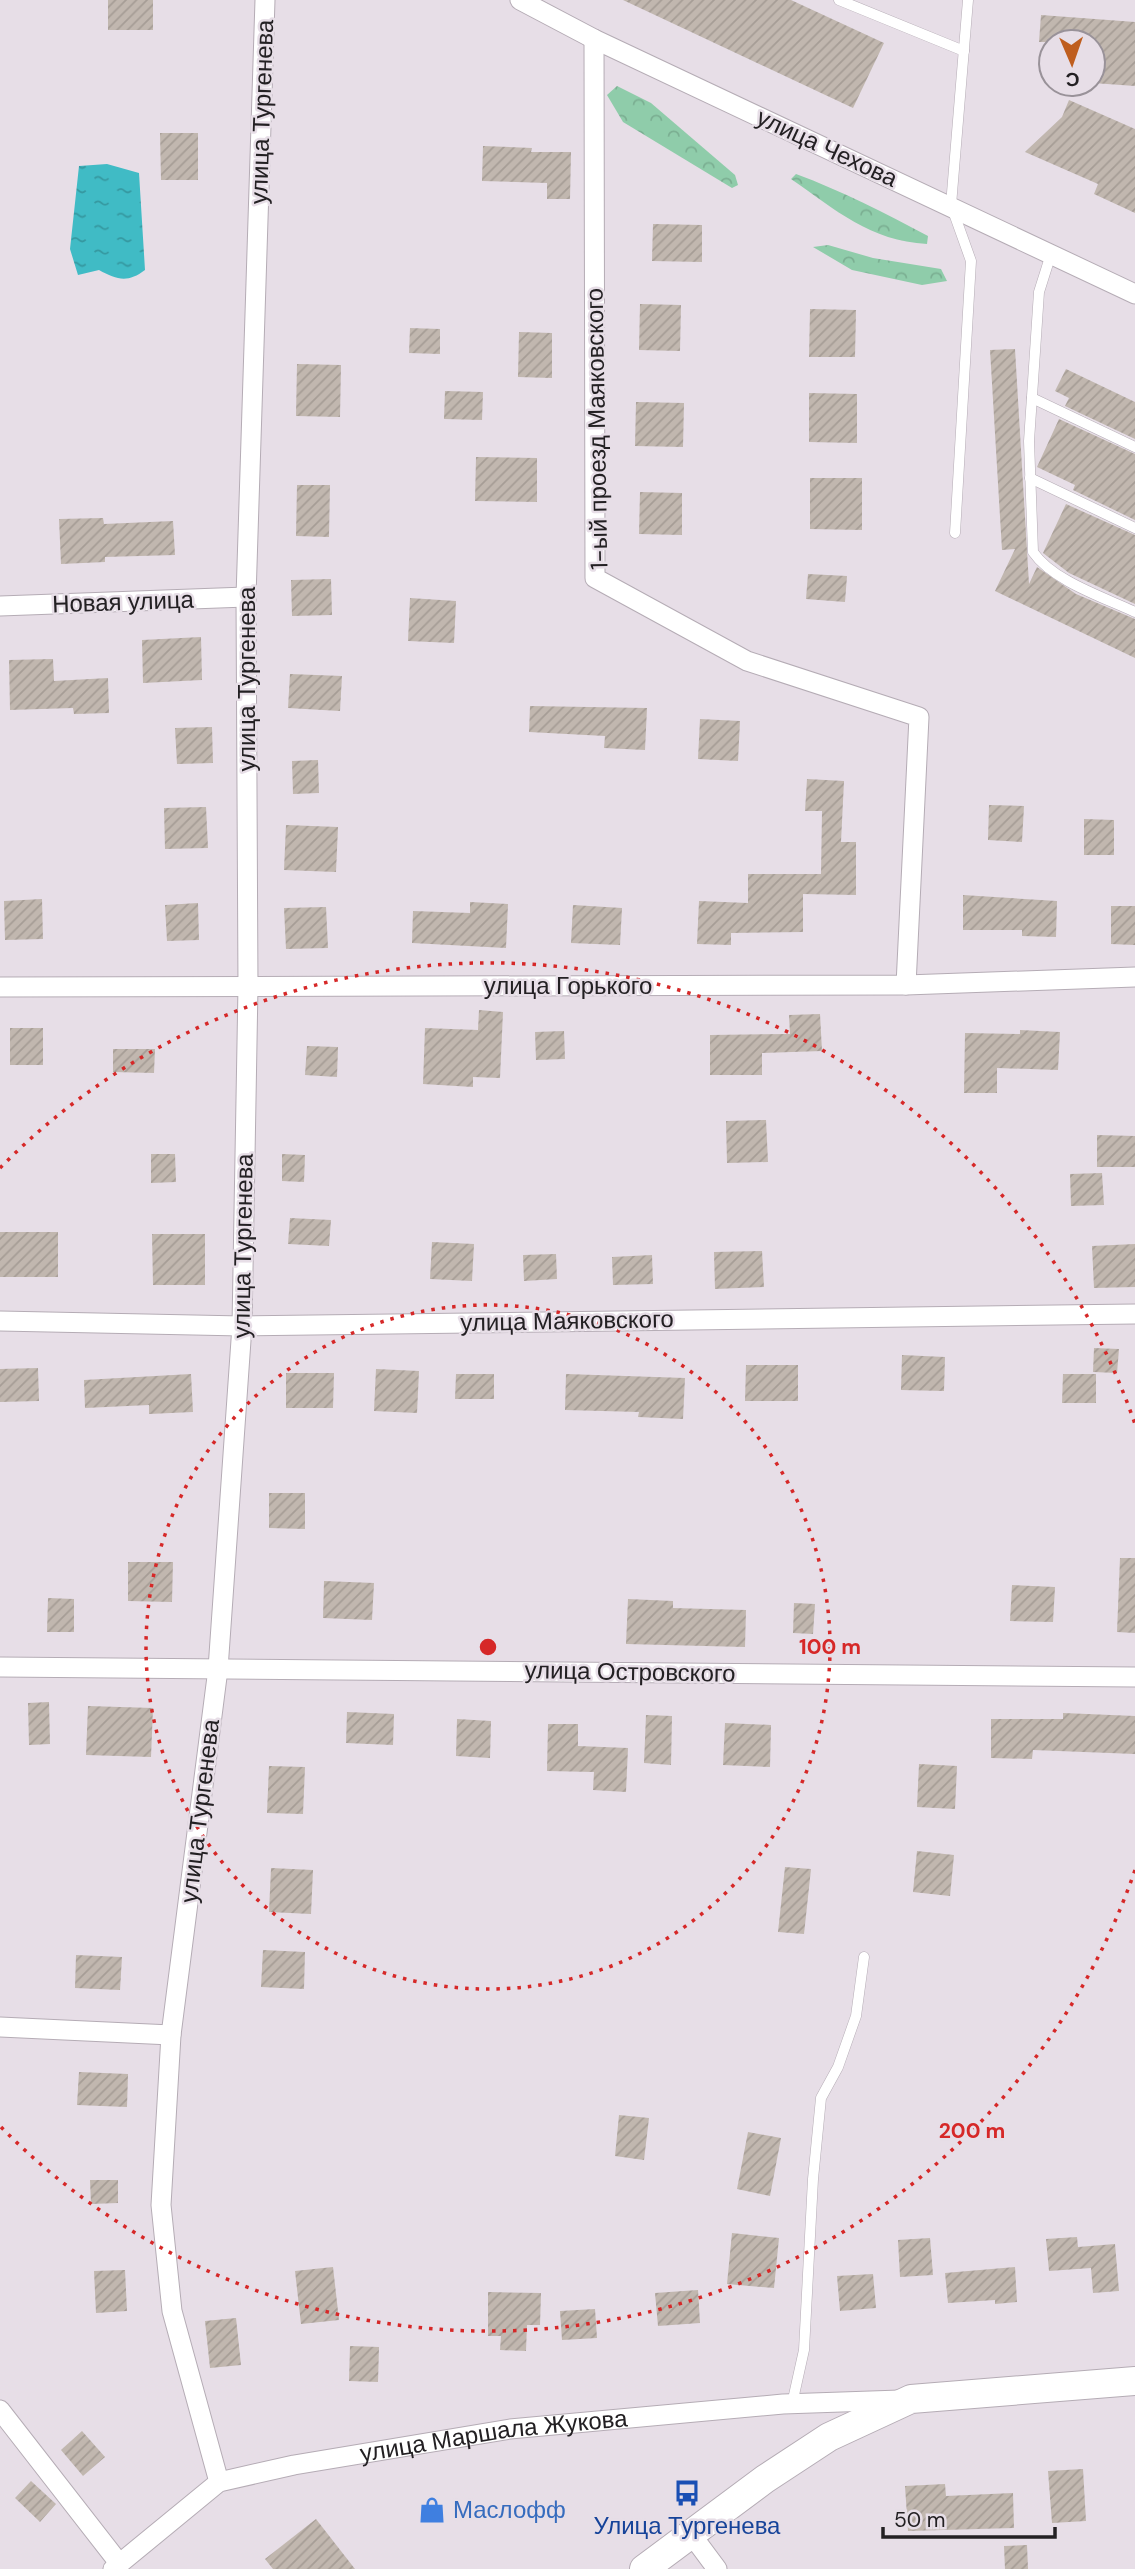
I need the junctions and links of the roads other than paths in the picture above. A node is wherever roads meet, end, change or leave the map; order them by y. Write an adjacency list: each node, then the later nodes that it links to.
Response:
1 (265, 0): 15 (street, улица Тургенева)
2 (520, 0): 5 (street, улица Чехова)
3 (839, 0): 6 (lane)
4 (968, 0): 6 (lane)
5 (594, 39): 7 (street, улица Чехова); 19 (street, 1-ый проезд Маяковского)
6 (964, 51): 7 (lane)
7 (951, 205): 8 (street, улица Чехова); 14 (lane)
8 (1051, 254): 9 (street, улица Чехова); 10 (lane)
9 (1135, 294)
10 (1032, 398): 11 (lane); 12 (lane)
11 (1135, 447)
12 (1030, 478): 13 (lane); 17 (lane)
13 (1135, 528)
14 (955, 533)
15 (246, 597): 16 (street, Новая улица); 20 (street, улица Тургенева)
16 (0, 606)
17 (1135, 612)
18 (1135, 977): 19 (street, улица Горького)
19 (906, 985): 20 (street, улица Горького)
20 (248, 986): 21 (street, улица Горького); 24 (street, улица Тургенева)
21 (0, 987)
22 (1135, 1314): 24 (street, улица Маяковского)
23 (0, 1321): 24 (street, улица Маяковского)
24 (242, 1326): 26 (street, улица Тургенева)
25 (0, 1667): 26 (street, улица Островского)
26 (218, 1669): 27 (street, улица Островского); 30 (street, улица Тургенева)
27 (1135, 1677)
28 (864, 1957): 33 (lane)
29 (0, 2027): 30 (street)
30 (171, 2035): 35 (street, улица Тургенева)
31 (1135, 2381): 32 (main road, улица Маршала Жукова)
32 (911, 2399): 33 (street, улица Маршала Жукова); 36 (main road, улица Маршала Жукова)
33 (792, 2404): 35 (street, улица Маршала Жукова)
34 (0, 2410): 37 (street)
35 (219, 2482): 37 (street, улица Маршала Жукова)
36 (691, 2534): 38 (main road, улица Маршала Жукова); 39 (street)
37 (116, 2566)
38 (644, 2569)
39 (717, 2569)

